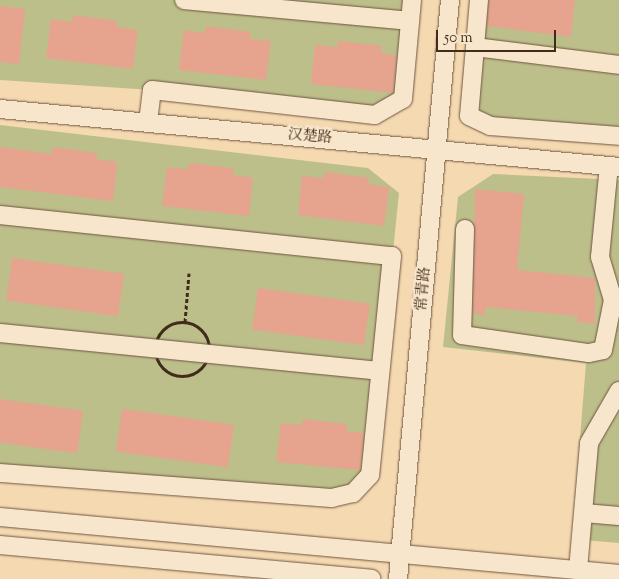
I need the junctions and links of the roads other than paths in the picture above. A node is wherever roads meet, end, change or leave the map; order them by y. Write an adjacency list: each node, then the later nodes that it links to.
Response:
1 (184, 0): 5 (street)
2 (412, 0): 6 (street)
3 (450, 0): 12 (street, 常青路)
4 (480, 0): 7 (street)
5 (257, 3): 6 (street)
6 (410, 21): 10 (street)
7 (475, 47): 8 (street); 11 (street)
8 (619, 65)
9 (0, 109): 10 (street, 汉楚路)
10 (148, 122): 12 (street, 汉楚路)
11 (619, 136)
12 (436, 148): 13 (street, 汉楚路); 24 (street, 常青路)
13 (614, 167): 15 (street)
14 (0, 214): 17 (street)
15 (465, 228)
16 (0, 332): 17 (street)
17 (380, 371): 19 (street)
18 (619, 391): 20 (street)
19 (0, 473)
20 (584, 513): 21 (street); 25 (street)
21 (619, 516)
22 (0, 518): 24 (street)
23 (0, 545): 27 (street)
24 (400, 553): 25 (street); 28 (street, 常青路)
25 (578, 570): 26 (street)
26 (619, 574)
27 (371, 579)
28 (398, 579)

